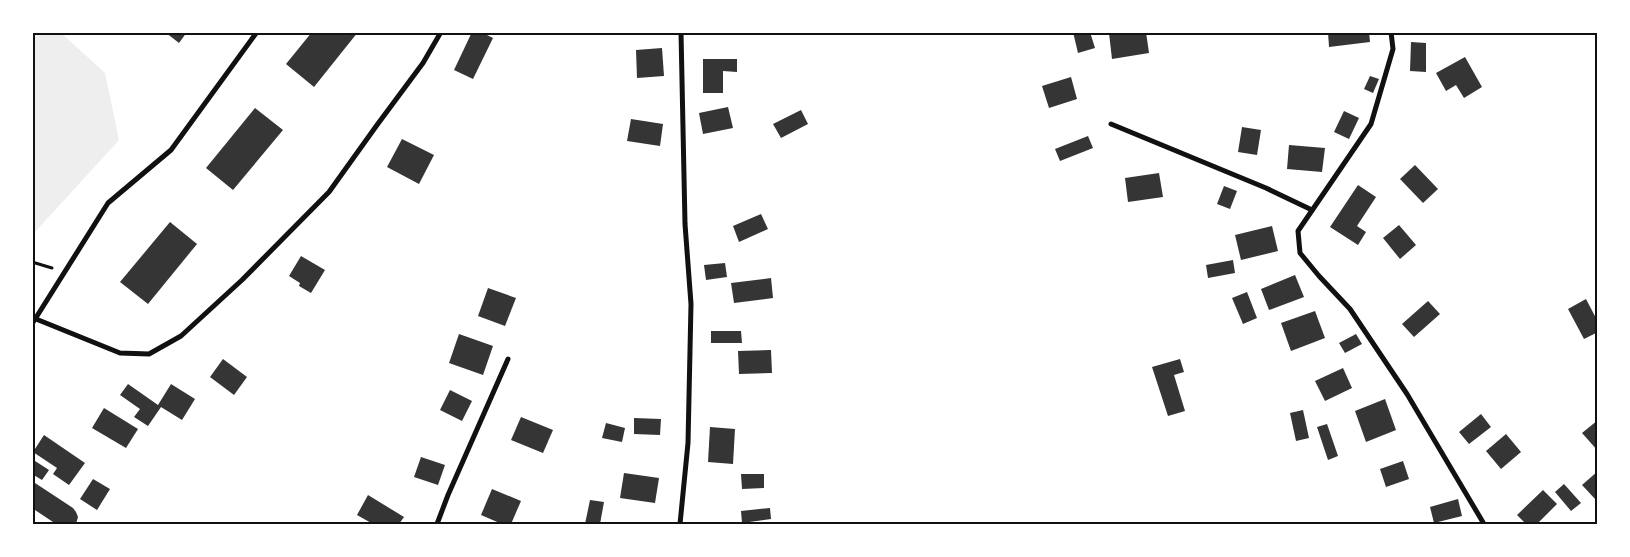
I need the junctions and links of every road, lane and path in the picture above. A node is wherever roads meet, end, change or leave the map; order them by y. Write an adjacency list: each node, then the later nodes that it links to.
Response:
1 (257, 32): 8 (street)
2 (441, 32): 9 (street)
3 (681, 32): 12 (street)
4 (1391, 32): 6 (street)
5 (1111, 124): 6 (street)
6 (1312, 210): 13 (street)
7 (32, 262): 8 (path)
8 (65, 272): 9 (street)
9 (34, 322)
10 (508, 359): 11 (street)
11 (437, 524)
12 (680, 524)
13 (1484, 524)

